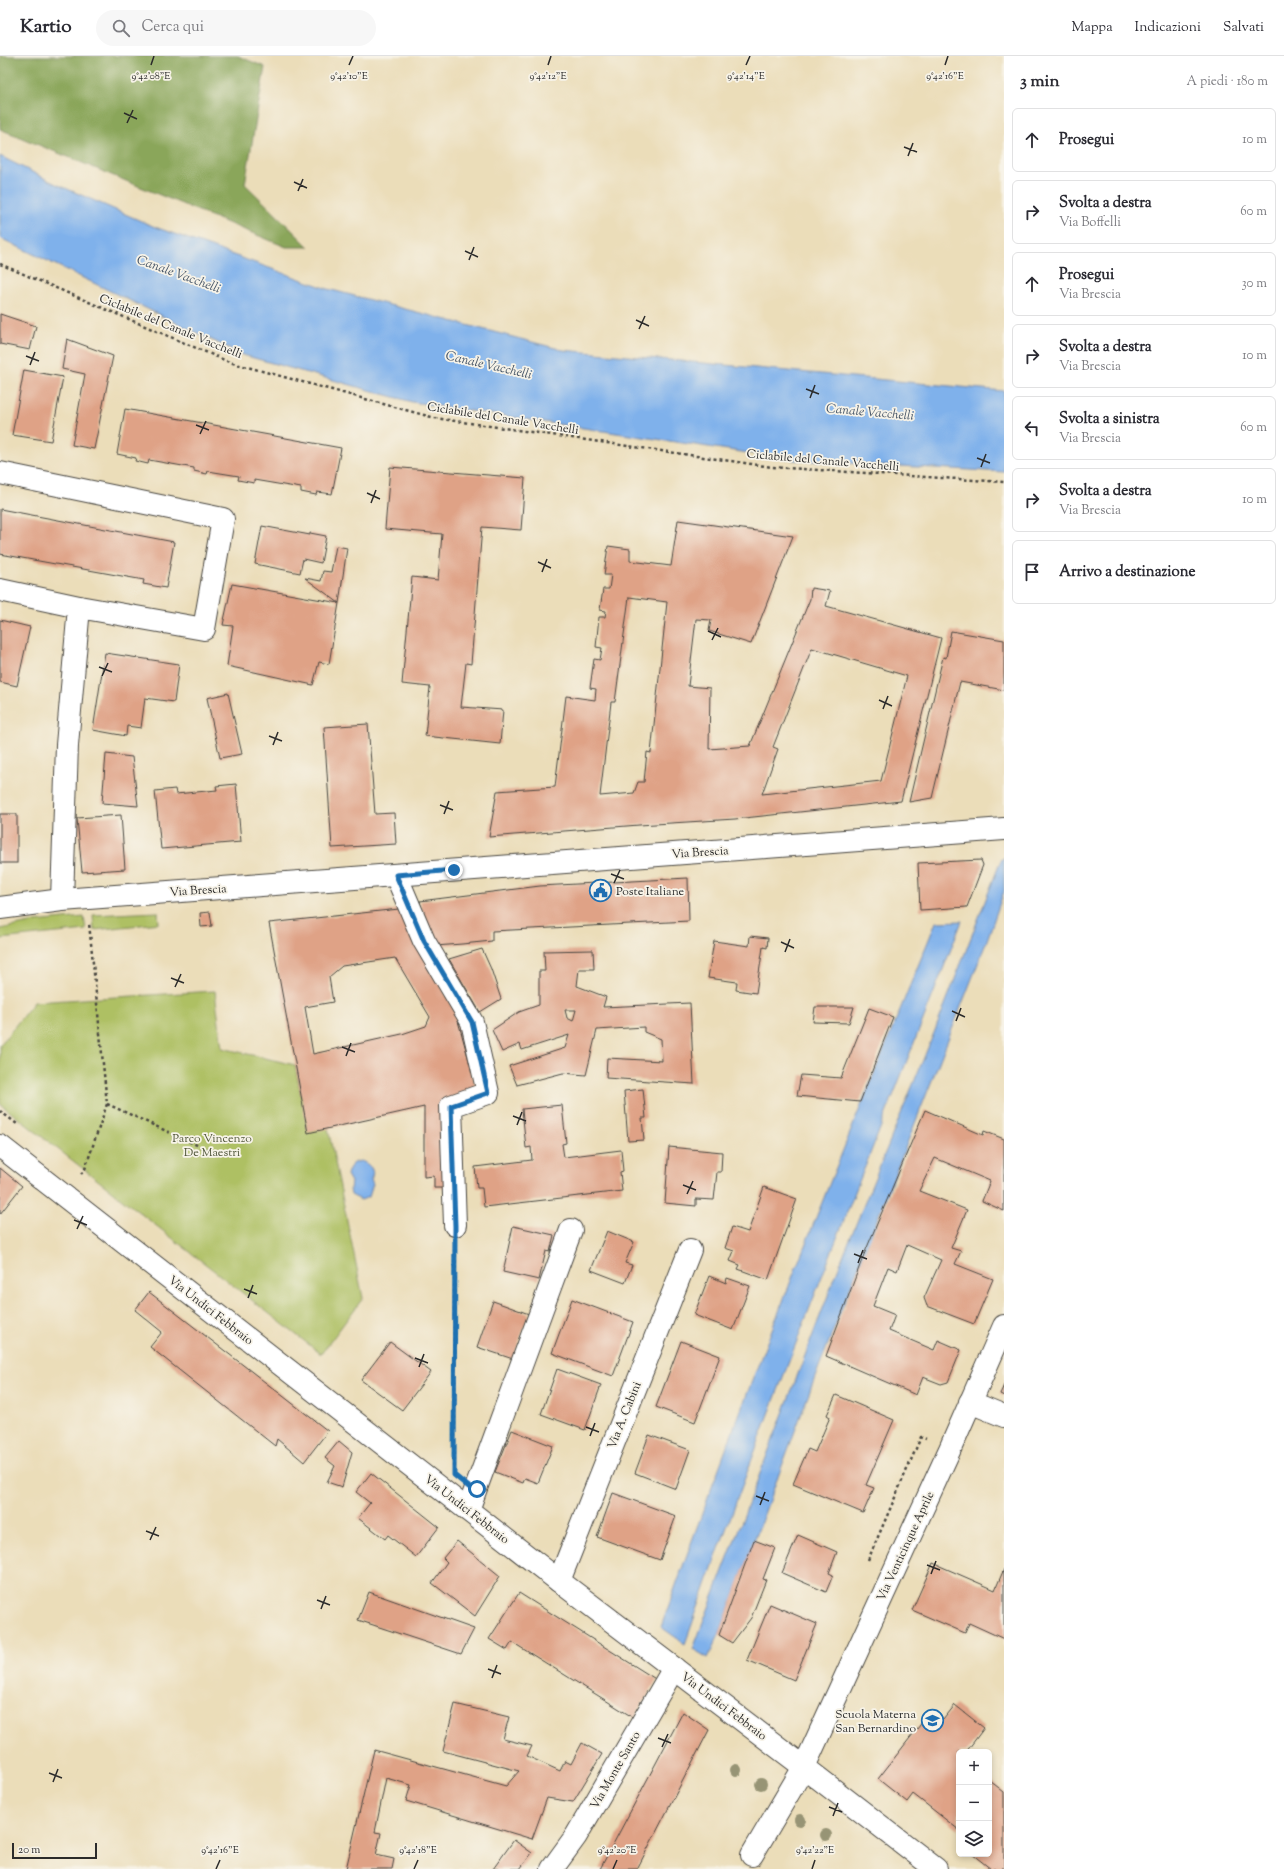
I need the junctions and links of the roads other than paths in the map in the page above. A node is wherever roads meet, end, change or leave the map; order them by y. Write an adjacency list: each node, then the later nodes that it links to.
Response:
1 (0, 473): 3 (street)
2 (0, 590): 3 (street)
3 (79, 607): 6 (street)
4 (1004, 829): 5 (street, Via Brescia)
5 (396, 875): 6 (street, Via Brescia); 9 (street)
6 (62, 900): 7 (street, Via Brescia)
7 (0, 908)
8 (0, 1146): 15 (street, Via Undici Febbraio)
9 (455, 1226)
10 (571, 1230): 15 (street)
11 (690, 1250): 16 (street, Via A. Cabini)
12 (1004, 1326): 13 (street, Via Venticinque Aprile)
13 (970, 1402): 14 (street); 18 (street, Via Venticinque Aprile)
14 (1004, 1416)
15 (461, 1504): 16 (street, Via Undici Febbraio)
16 (559, 1581): 17 (street, Via Undici Febbraio)
17 (674, 1668): 18 (street, Via Undici Febbraio); 20 (street, Via Monte Santo)
18 (804, 1767): 19 (street, Via Venticinque Aprile); 21 (street, Via Undici Febbraio)
19 (752, 1855)
20 (552, 1869)
21 (936, 1869)

